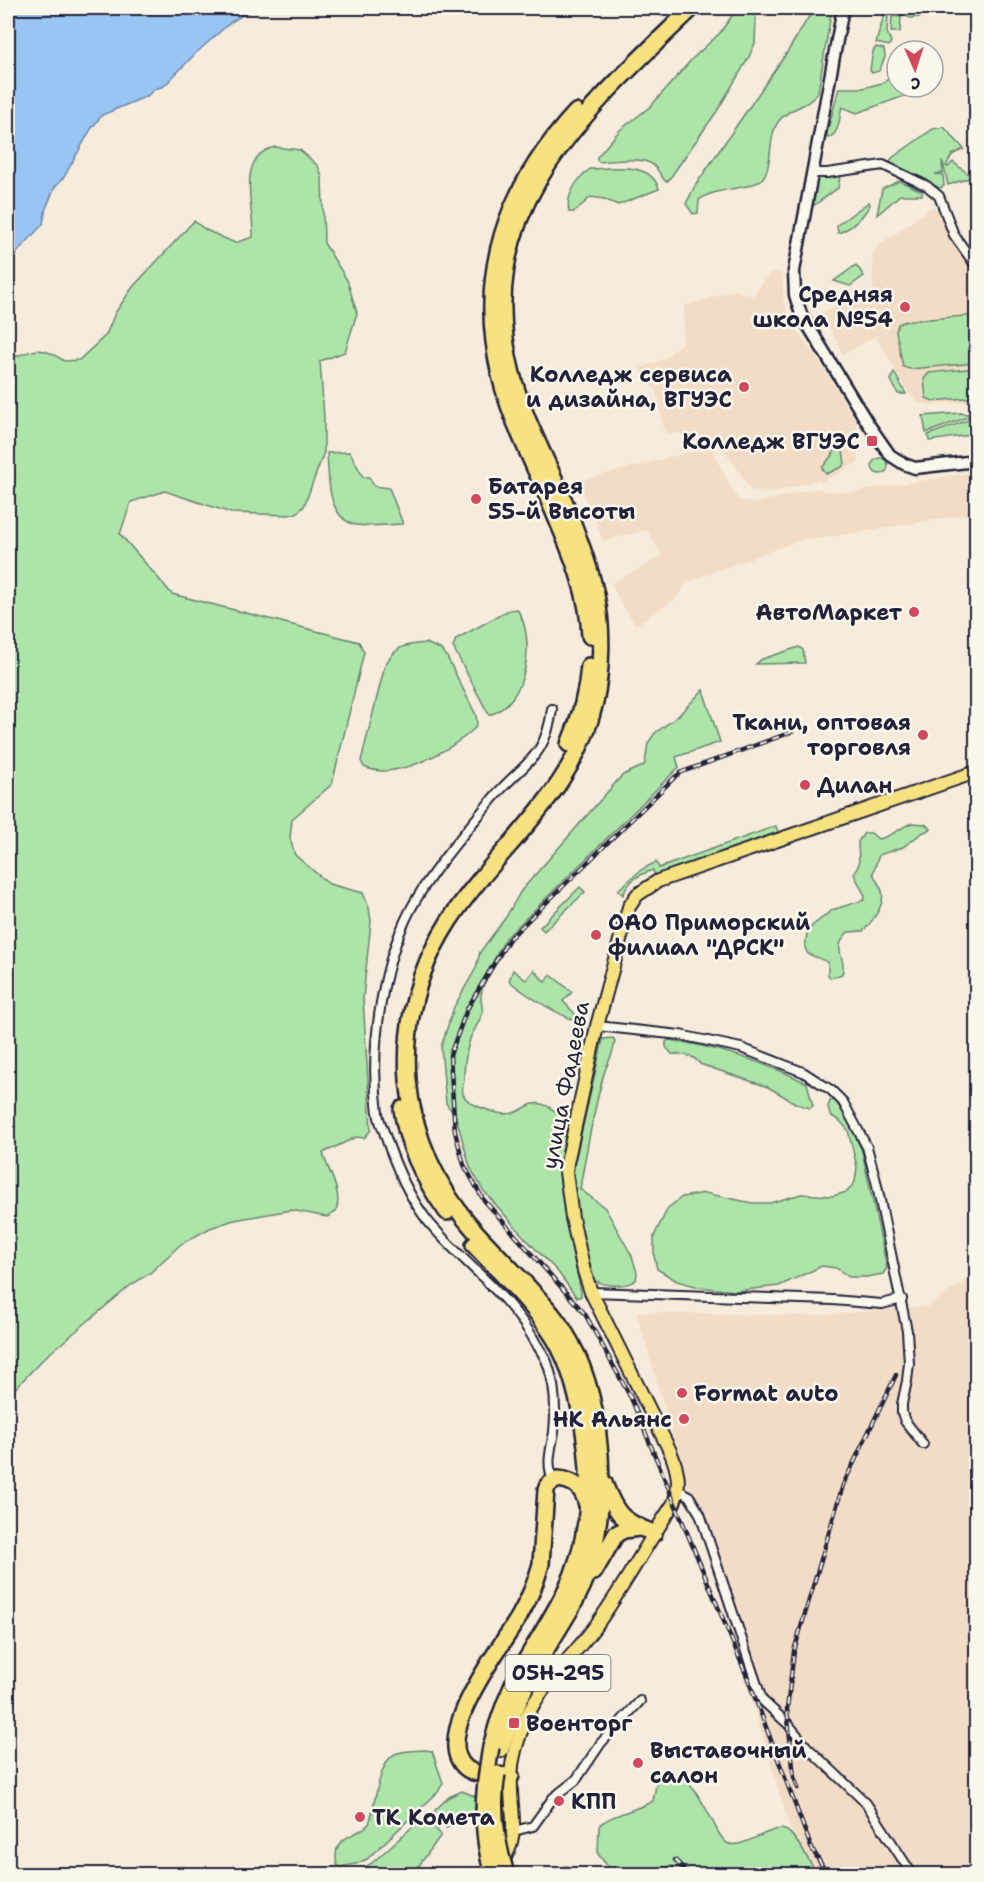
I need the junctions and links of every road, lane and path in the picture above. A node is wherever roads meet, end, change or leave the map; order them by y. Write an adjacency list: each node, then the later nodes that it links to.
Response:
1 (679, 8): 12 (highway)
2 (692, 8): 14 (highway)
3 (843, 8): 4 (main road)
4 (813, 173): 5 (street); 6 (main road)
5 (976, 266)
6 (976, 461)
7 (552, 709): 15 (street)
8 (976, 772): 9 (main road, улица Фадеева)
9 (597, 1026): 10 (main road, улица Фадеева); 11 (street)
10 (591, 1292): 11 (street); 16 (main road, улица Фадеева)
11 (902, 1299): 13 (street)
12 (585, 1435): 15 (highway, 05Н-295); 17 (highway)
13 (923, 1444)
14 (602, 1478): 18 (highway); 19 (highway)
15 (560, 1480): 17 (highway); 22 (highway, 05Н-295)
16 (678, 1490): 18 (main road); 26 (street)
17 (588, 1511): 21 (highway)
18 (646, 1531): 19 (highway); 22 (main road, 05Н-295)
19 (584, 1582): 21 (highway)
20 (640, 1701): 23 (street)
21 (496, 1748): 24 (highway, bridge); 25 (highway, bridge)
22 (511, 1776): 23 (main road, 05Н-295)
23 (514, 1831): 24 (main road, 05Н-295)
24 (494, 1875)
25 (506, 1875)
26 (912, 1875)

